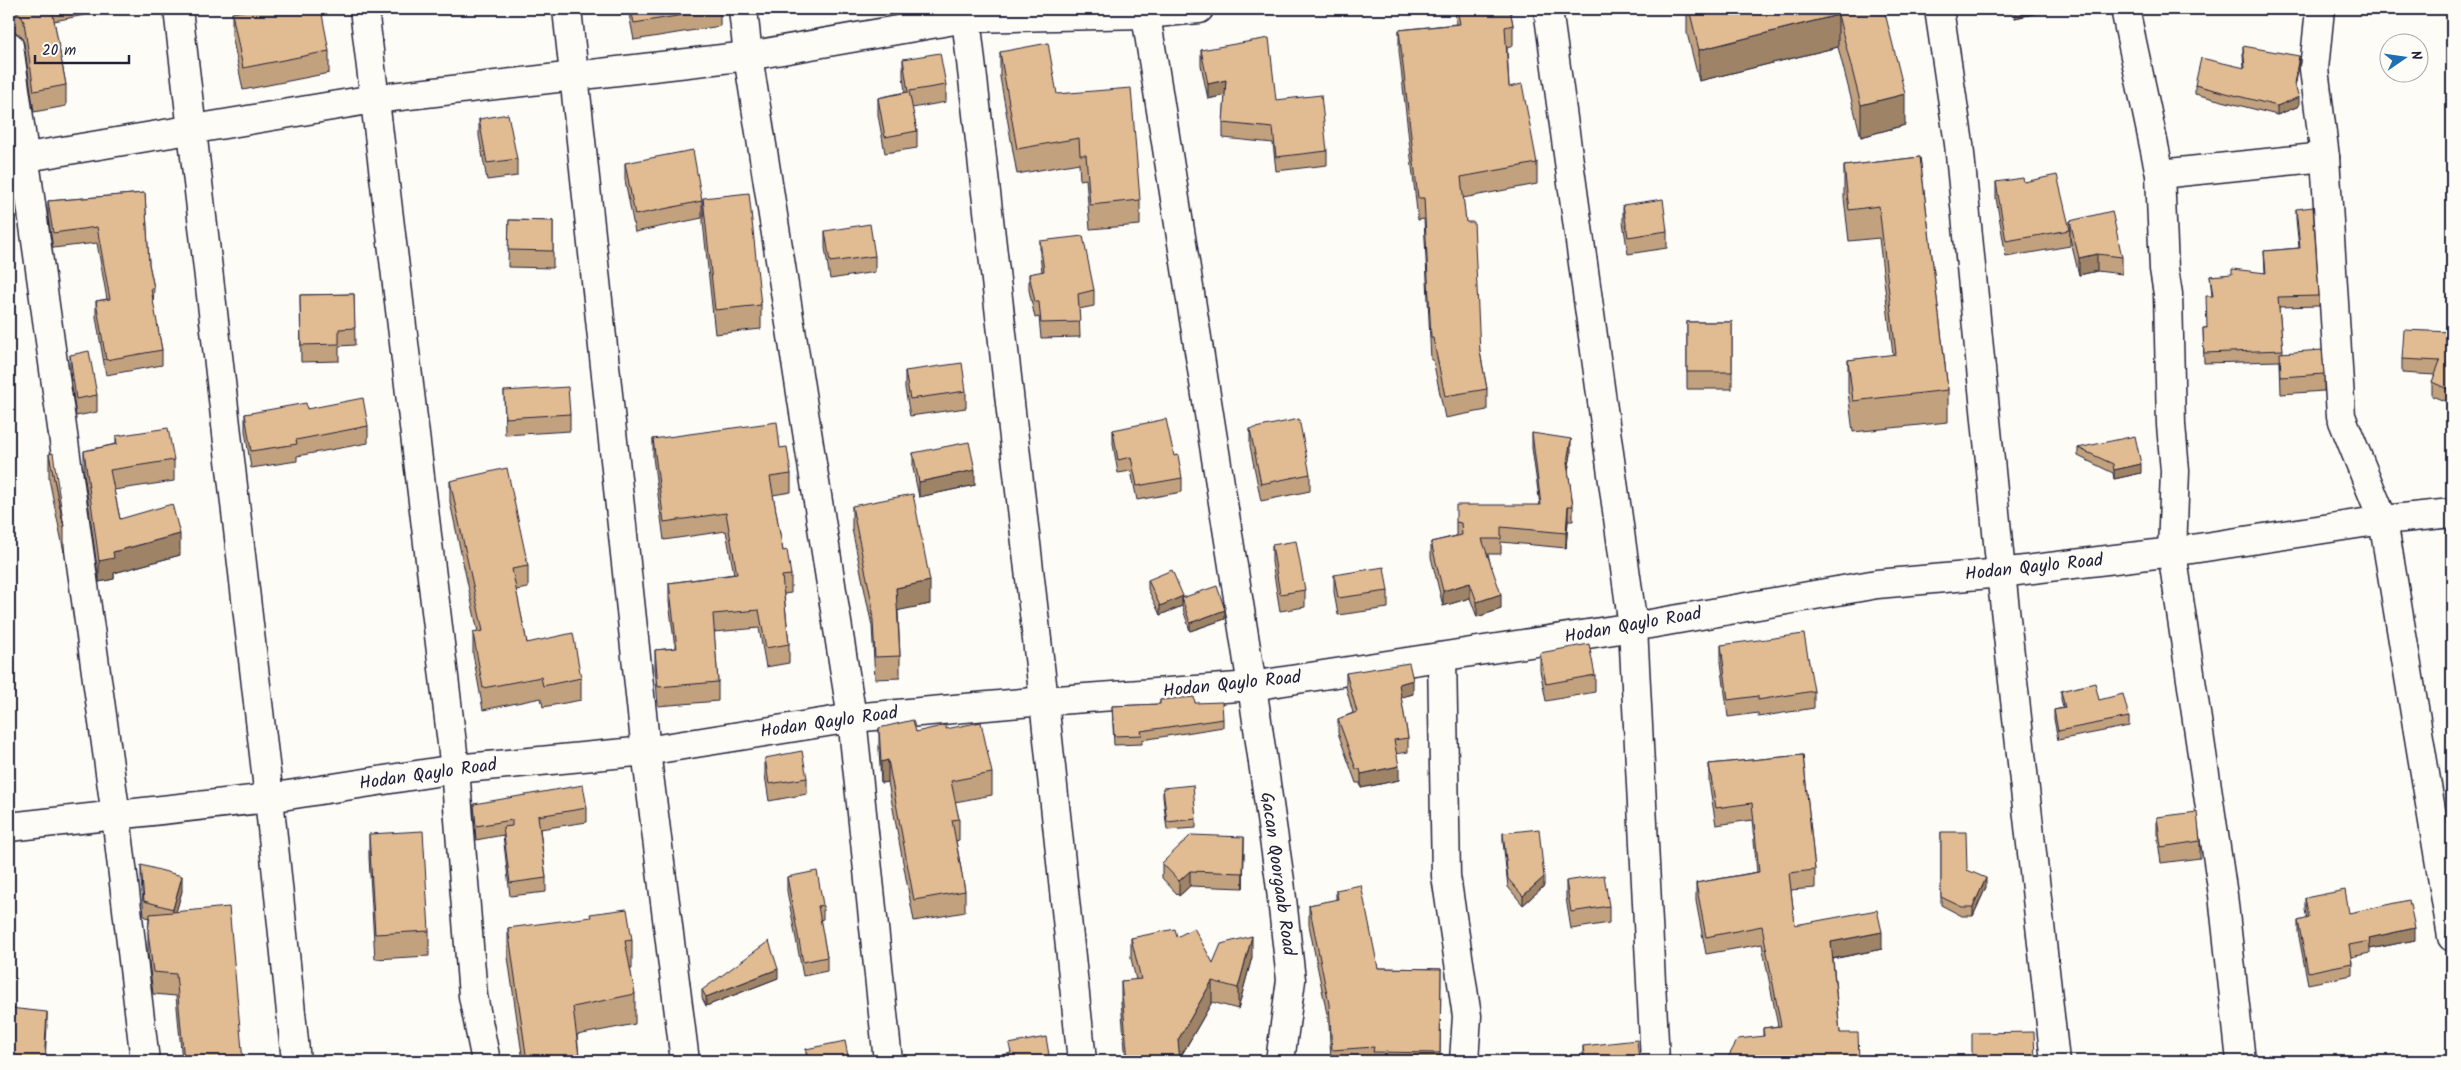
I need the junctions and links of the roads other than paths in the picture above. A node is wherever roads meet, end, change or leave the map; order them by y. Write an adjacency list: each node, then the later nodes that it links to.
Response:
1 (178, 9): 16 (street)
2 (364, 9): 15 (street)
3 (567, 9): 14 (street)
4 (743, 9): 13 (street)
5 (1199, 9): 10 (street)
6 (1548, 9): 24 (street)
7 (1938, 9): 23 (street)
8 (2126, 9): 19 (street)
9 (2320, 9): 17 (street)
10 (1145, 12): 11 (street); 26 (street, Gacan Qoorgaab Road)
11 (966, 13): 13 (street); 27 (street)
12 (9, 46): 18 (street)
13 (748, 56): 14 (street); 28 (street)
14 (575, 77): 15 (street); 29 (street)
15 (374, 100): 16 (street); 30 (street)
16 (191, 129): 18 (street); 31 (street)
17 (2324, 157): 19 (street); 21 (street)
18 (16, 160): 32 (street)
19 (2160, 174): 22 (street)
20 (2452, 513): 21 (street, Hodan Qaylo Road)
21 (2383, 520): 22 (street, Hodan Qaylo Road); 34 (street)
22 (2172, 552): 23 (street, Hodan Qaylo Road); 45 (street)
23 (2001, 573): 24 (street, Hodan Qaylo Road); 44 (street)
24 (1633, 627): 25 (street, Hodan Qaylo Road); 43 (street)
25 (1442, 657): 26 (street, Hodan Qaylo Road); 42 (street)
26 (1252, 686): 27 (street, Hodan Qaylo Road); 41 (street, Gacan Qoorgaab Road)
27 (1044, 701): 28 (street, Hodan Qaylo Road); 40 (street)
28 (852, 718): 29 (street, Hodan Qaylo Road); 39 (street)
29 (646, 751): 30 (street, Hodan Qaylo Road); 38 (street)
30 (455, 769): 31 (street, Hodan Qaylo Road); 37 (street)
31 (269, 798): 32 (street, Hodan Qaylo Road); 36 (street)
32 (116, 816): 33 (street, Hodan Qaylo Road); 35 (street)
33 (9, 827)
34 (2452, 937)
35 (145, 1061)
36 (296, 1061)
37 (486, 1061)
38 (685, 1061)
39 (888, 1061)
40 (1082, 1061)
41 (1280, 1061)
42 (1464, 1061)
43 (1655, 1061)
44 (2055, 1061)
45 (2241, 1061)

